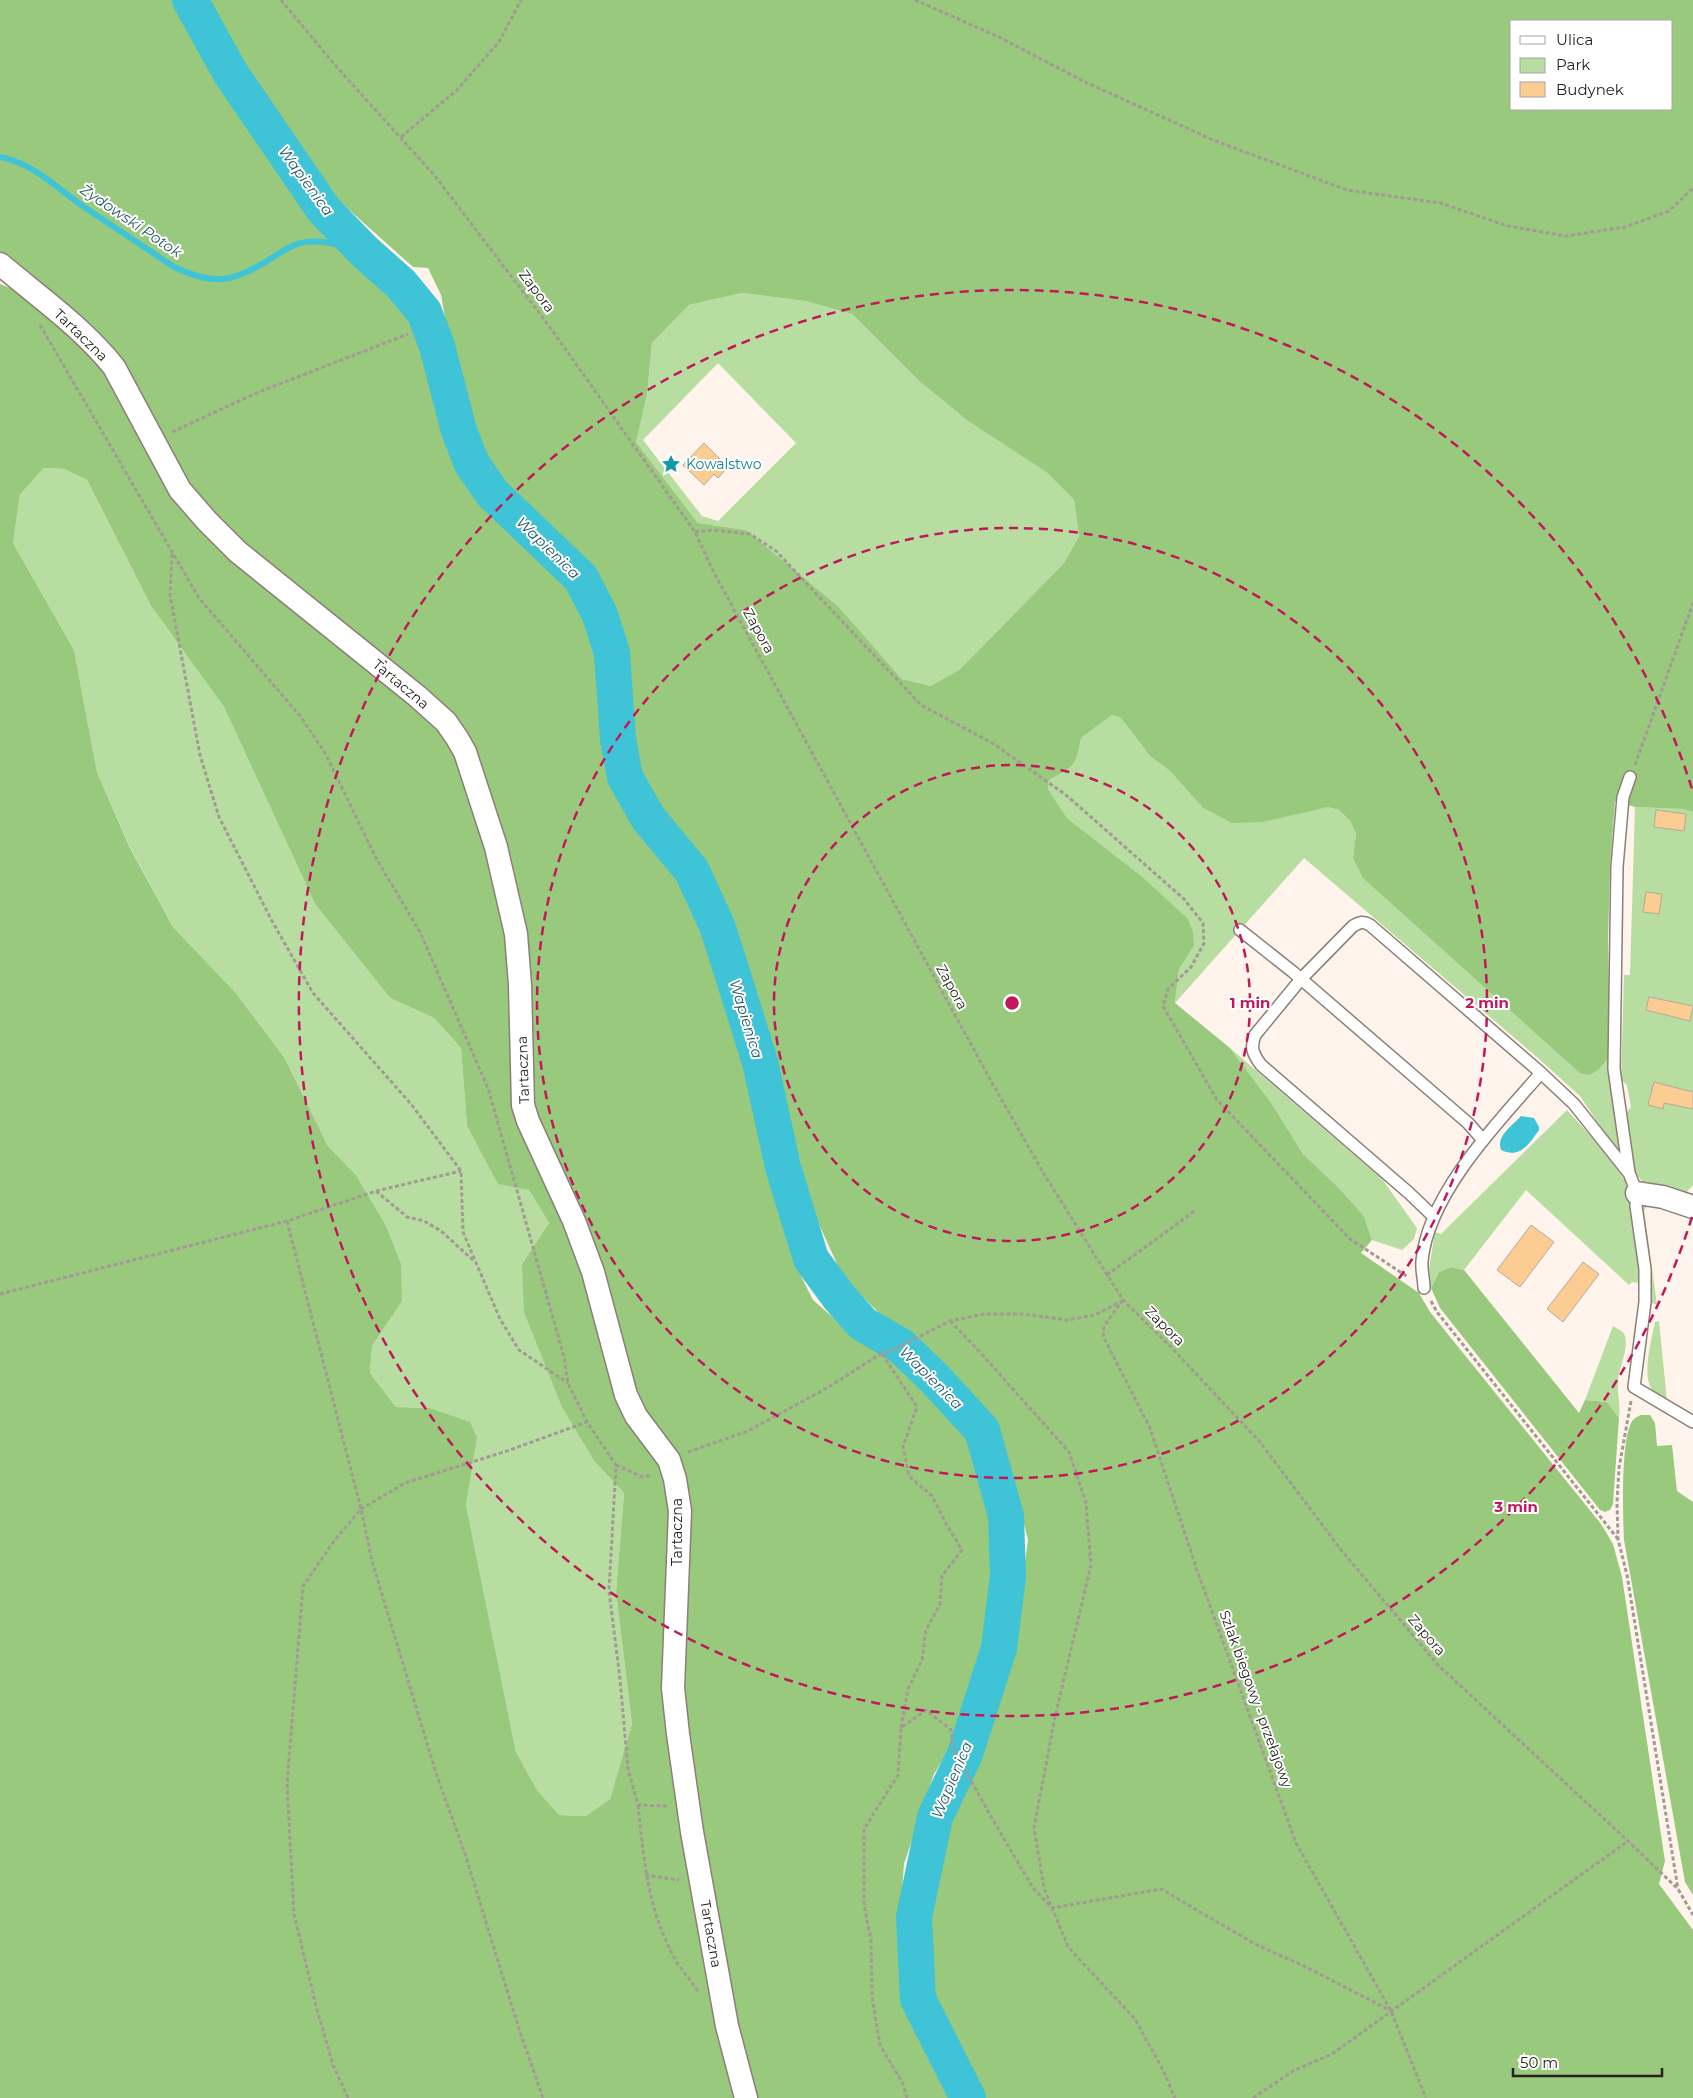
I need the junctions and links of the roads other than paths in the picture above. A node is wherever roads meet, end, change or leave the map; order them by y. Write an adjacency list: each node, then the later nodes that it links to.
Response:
1 (0, 264): 13 (street, Tartaczna)
2 (1630, 777): 7 (lane)
3 (1240, 930): 4 (lane)
4 (1302, 979): 5 (lane); 6 (lane); 10 (lane)
5 (1541, 1073): 6 (lane); 7 (lane)
6 (1483, 1140): 10 (lane)
7 (1629, 1172): 8 (lane)
8 (1637, 1194): 9 (street); 12 (lane)
9 (1692, 1202)
10 (1433, 1216): 11 (lane)
11 (1424, 1288)
12 (1693, 1422)
13 (746, 2098)

